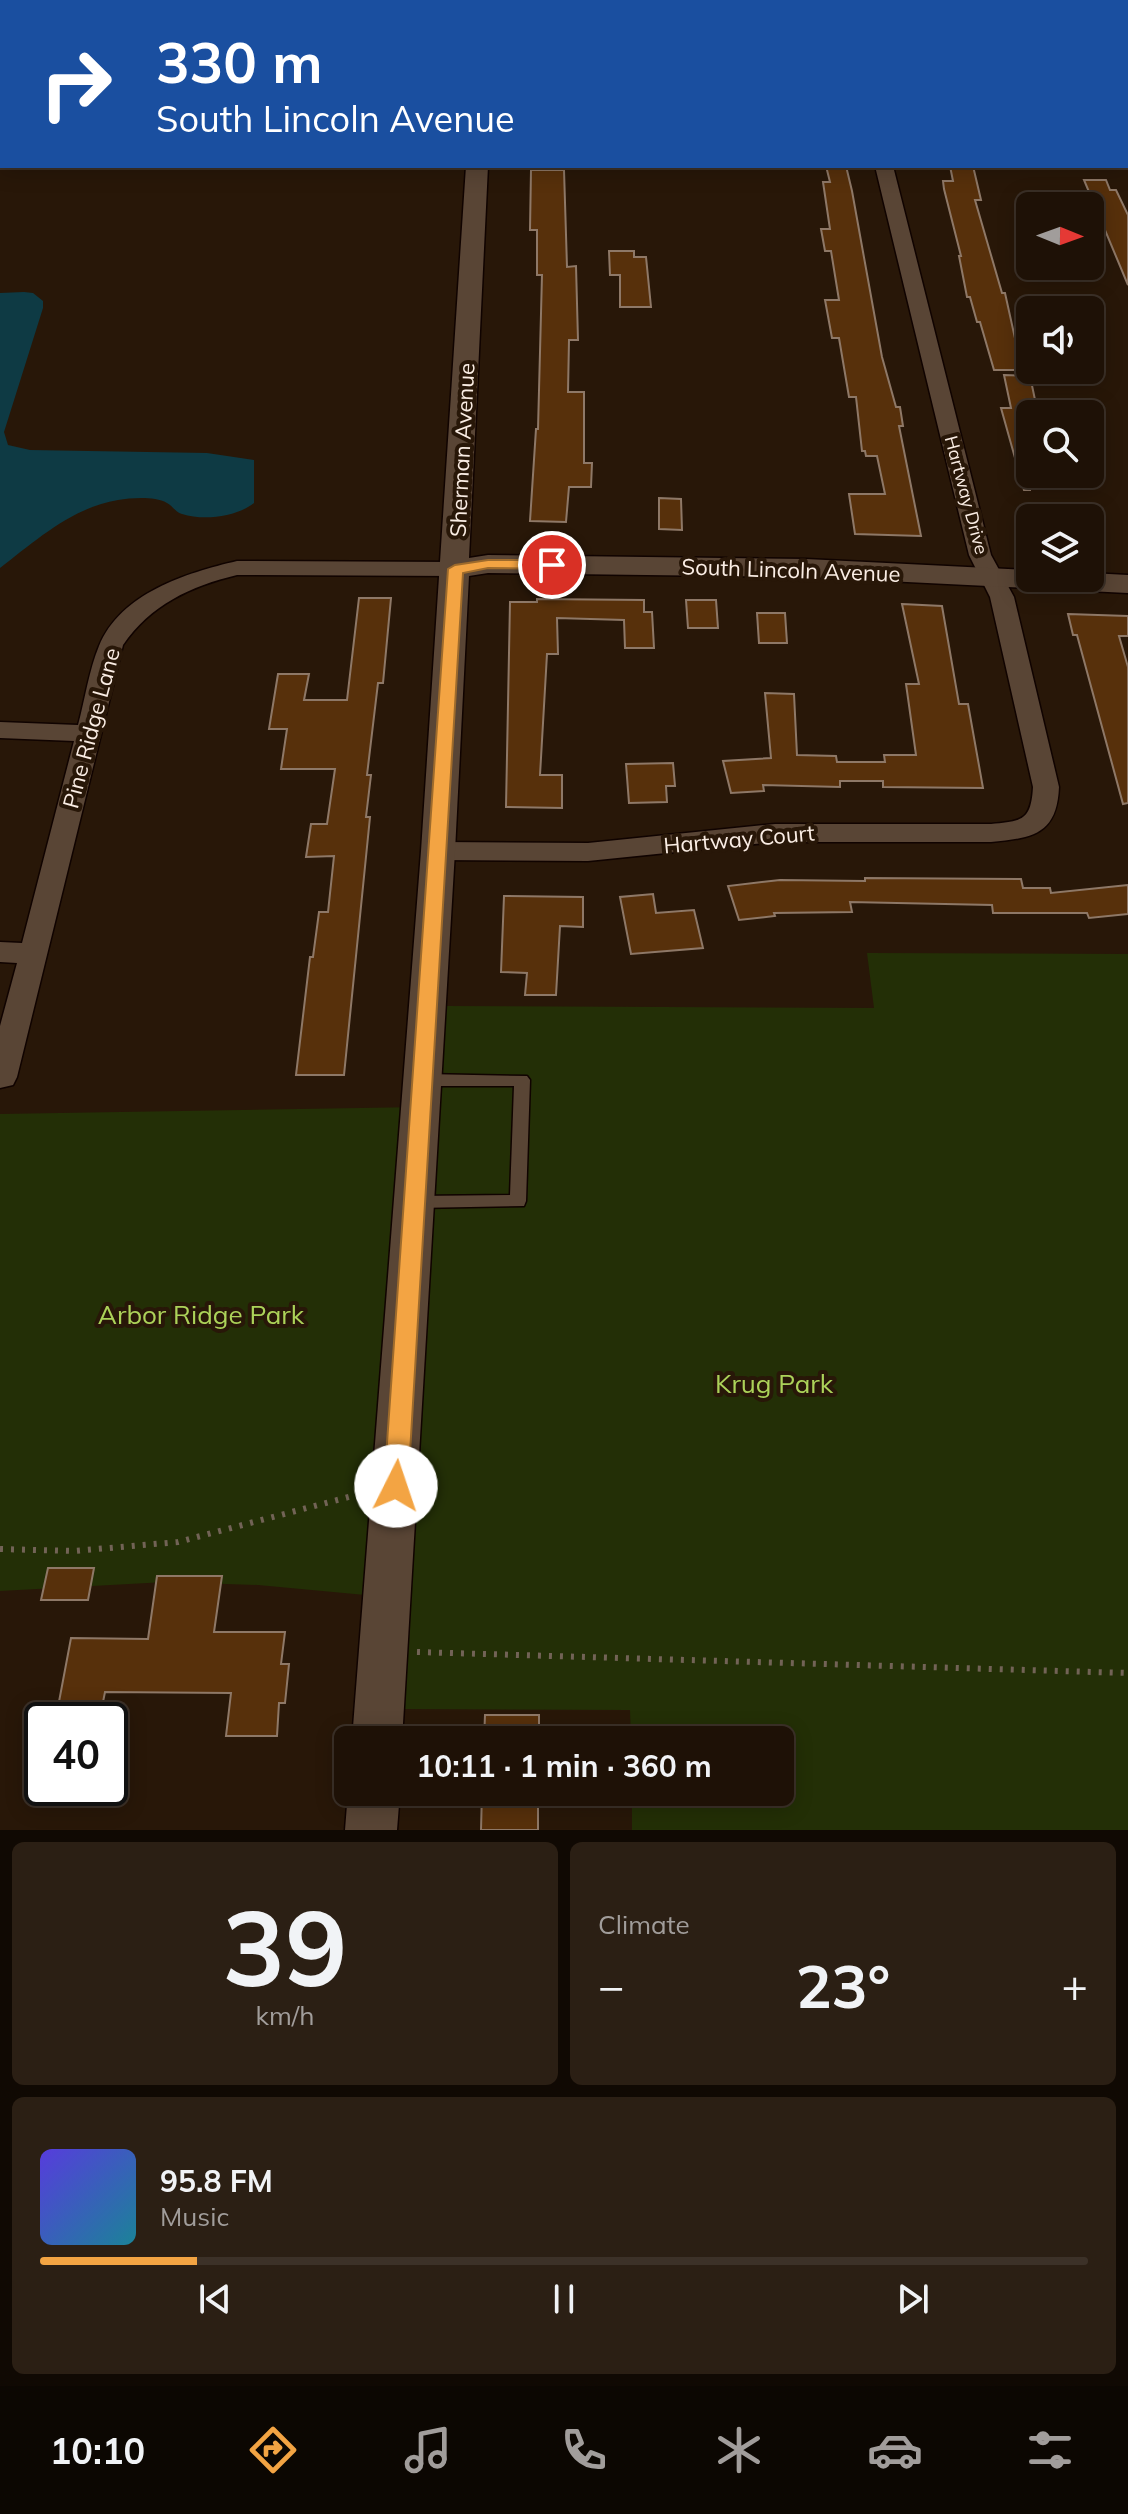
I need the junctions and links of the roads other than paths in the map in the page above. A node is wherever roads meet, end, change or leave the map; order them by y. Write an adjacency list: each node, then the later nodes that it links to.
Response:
1 (477, 168): 3 (street, Sherman Avenue)
2 (884, 168): 4 (street, Hartway Drive)
3 (455, 569): 4 (street, South Lincoln Avenue); 7 (street, Pine Ridge Lane); 9 (street, Sherman Avenue)
4 (991, 577): 5 (street, South Lincoln Avenue); 8 (street, Hartway Drive)
5 (1128, 584)
6 (0, 730): 7 (street)
7 (89, 733): 11 (street, Pine Ridge Lane)
8 (1037, 821): 9 (street, Hartway Court)
9 (438, 851): 13 (street, Sherman Avenue)
10 (0, 952): 11 (street)
11 (32, 953): 12 (street, Pine Ridge Lane)
12 (2, 1077)
13 (423, 1080): 14 (street, Sherman Avenue); 14 (lane)
14 (415, 1202): 15 (street, Sherman Avenue)
15 (378, 1726)
16 (373, 1806): 17 (street)
17 (371, 1830)

